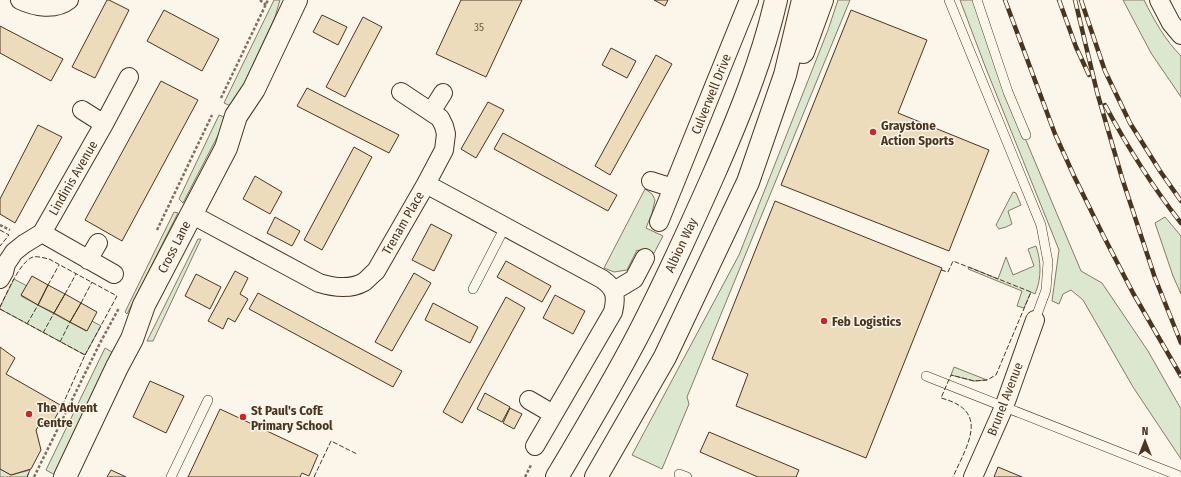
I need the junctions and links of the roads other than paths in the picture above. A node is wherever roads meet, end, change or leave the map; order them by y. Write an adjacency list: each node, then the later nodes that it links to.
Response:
1 (20, 0): 2 (street)
2 (69, 0)
3 (296, 0): 11 (main road, Cross Lane)
4 (749, 0): 23 (street, Culverwell Drive)
5 (776, 0): 45 (main road, Albion Way)
6 (803, 0): 21 (main road)
7 (822, 0): 21 (main road)
8 (949, 0): 35 (lane)
9 (977, 0): 19 (lane)
10 (1159, 0): 12 (street)
11 (288, 10): 24 (main road, Cross Lane)
12 (1181, 35)
13 (130, 77): 18 (street, Lindinis Avenue)
14 (401, 92): 17 (street)
15 (443, 93): 17 (street)
16 (82, 110): 18 (street)
17 (431, 112): 22 (street)
18 (104, 124): 27 (street, Lindinis Avenue)
19 (1026, 135)
20 (651, 181): 23 (street)
21 (748, 182): 46 (main road)
22 (426, 184): 24 (street, Trenam Place); 26 (street, Trenam Place)
23 (673, 188): 25 (street, Culverwell Drive)
24 (191, 214): 43 (main road, Cross Lane)
25 (659, 222)
26 (505, 227): 33 (lane); 34 (street, Trenam Place)
27 (42, 233): 30 (street); 32 (street, Lindinis Avenue)
28 (98, 243): 30 (street)
29 (645, 258): 34 (street)
30 (88, 260): 31 (street)
31 (114, 274)
32 (0, 279)
33 (473, 289)
34 (614, 291): 40 (street)
35 (1035, 320): 39 (street, Brunel Avenue)
36 (926, 376): 39 (lane)
37 (208, 400): 44 (lane)
38 (529, 400): 40 (street)
39 (1004, 407): 42 (lane); 47 (street, Brunel Avenue)
40 (553, 414): 41 (street)
41 (536, 446)
42 (1177, 475)
43 (65, 477)
44 (171, 477)
45 (557, 477)
46 (596, 477)
47 (974, 477)

